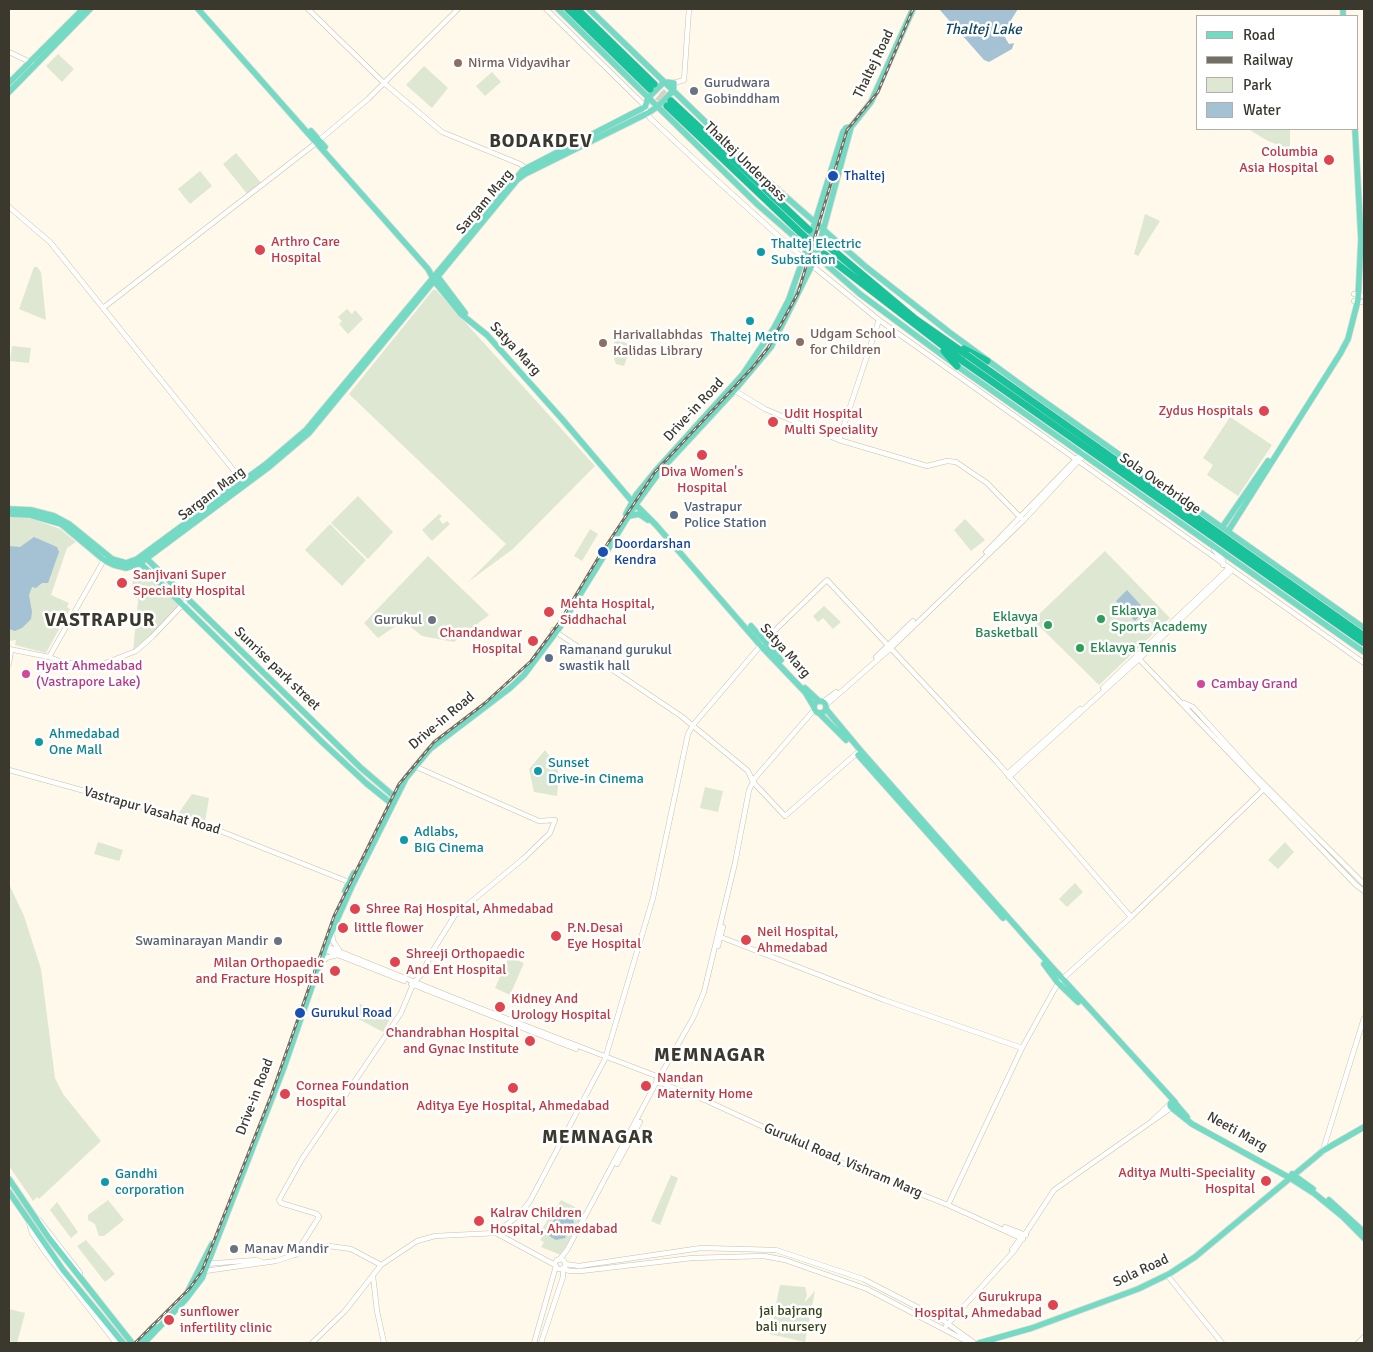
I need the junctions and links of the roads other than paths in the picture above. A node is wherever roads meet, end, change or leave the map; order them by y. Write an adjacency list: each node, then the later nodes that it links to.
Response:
1 (83, 9): 14 (main road)
2 (90, 9): 14 (main road)
3 (200, 9): 27 (main road, Satya Marg)
4 (308, 9): 17 (street)
5 (458, 9): 17 (street)
6 (546, 9): 24 (street)
7 (558, 9): 21 (main road)
8 (568, 9): 9 (highway)
9 (577, 9)
10 (589, 9): 15 (main road)
11 (689, 9): 18 (street)
12 (913, 9): 25 (main road, Thaltej Road)
13 (9, 52): 14 (street)
14 (33, 64): 16 (main road); 20 (main road)
15 (664, 82): 18 (main road); 19 (main road); 21 (main road)
16 (9, 83)
17 (384, 83): 27 (street); 28 (street)
18 (674, 83): 19 (main road)
19 (673, 91): 23 (main road, Sargam Marg); 30 (main road)
20 (9, 92)
21 (648, 98): 23 (main road); 24 (main road)
22 (669, 103): 32 (highway, Thaltej Underpass)
23 (657, 107): 24 (main road, Sargam Marg); 34 (main road)
24 (646, 110): 28 (main road, Sargam Marg); 37 (street)
25 (851, 127): 30 (main road, Thaltej Road); 31 (main road, Thaltej Road)
26 (1353, 130): 40 (main road)
27 (318, 141): 39 (main road, Satya Marg); 41 (street)
28 (528, 170): 39 (main road, Sargam Marg)
29 (9, 207): 41 (street)
30 (816, 224): 31 (main road); 34 (main road, Thaltej Road)
31 (825, 232): 36 (main road, Thaltej Road); 44 (main road)
32 (807, 233)
33 (828, 246): 43 (highway)
34 (807, 248): 36 (main road); 37 (main road, Drive-in Road)
35 (824, 254): 45 (highway, Sola Overbridge)
36 (816, 256): 38 (main road, Drive-in Road); 45 (main road)
37 (804, 259): 38 (street); 46 (main road, Drive-in Road)
38 (813, 266): 42 (street); 46 (main road, Drive-in Road)
39 (436, 278): 50 (main road, Sargam Marg); 51 (main road, Satya Marg)
40 (1359, 298): 57 (main road); 58 (main road)
41 (103, 308): 50 (street)
42 (879, 320): 47 (street); 49 (street)
43 (952, 344): 44 (highway); 45 (highway, Sola Overbridge)
44 (987, 360): 57 (main road)
45 (962, 361): 48 (main road); 70 (highway, Sola Overbridge, bridge); 72 (highway, Sola Overbridge, bridge)
46 (733, 390): 47 (street); 51 (main road, Drive-in Road)
47 (839, 440): 55 (street)
48 (1084, 453): 49 (street); 59 (main road)
49 (1078, 461): 55 (street); 61 (street); 73 (street)
50 (244, 483): 62 (main road, Sargam Marg)
51 (635, 501): 54 (main road, Drive-in Road); 56 (main road, Satya Marg); 69 (main road, Drive-in Road); 71 (main road, Satya Marg)
52 (9, 509): 63 (main road)
53 (9, 514): 63 (main road)
54 (628, 517): 56 (main road); 69 (main road, Drive-in Road)
55 (1021, 518): 73 (street)
56 (656, 525): 71 (main road, Satya Marg)
57 (1223, 527): 58 (main road); 59 (main road)
58 (1229, 532): 60 (main road); 68 (main road)
59 (1210, 542): 60 (main road); 61 (street)
60 (1216, 547): 65 (street); 75 (main road)
61 (1202, 550): 65 (street)
62 (145, 557): 64 (main road, Sargam Marg); 67 (main road, Sunrise park street)
63 (105, 558): 64 (main road); 76 (street)
64 (138, 562): 67 (main road)
65 (1223, 565): 66 (street)
66 (1230, 570): 77 (street); 78 (street); 87 (street)
67 (185, 602): 76 (street); 90 (main road, Sunrise park street); 91 (main road)
68 (1362, 626)
69 (555, 631): 82 (street); 84 (main road, Drive-in Road); 90 (main road, Drive-in Road)
70 (1364, 636)
71 (763, 643): 73 (street); 80 (main road, Satya Marg); 81 (main road, Satya Marg); 82 (street)
72 (1364, 643)
73 (889, 647): 80 (street); 87 (street)
74 (10, 650): 76 (street); 79 (street)
75 (1364, 652)
76 (50, 657)
77 (1139, 659): 87 (street); 89 (street)
78 (1364, 663)
79 (9, 664)
80 (824, 704): 81 (main road); 81 (main road); 86 (main road, Satya Marg)
81 (816, 711): 83 (main road, Satya Marg); 88 (street)
82 (693, 725): 88 (street); 107 (street)
83 (857, 752): 86 (main road, Satya Marg); 88 (street)
84 (414, 766): 90 (main road, Drive-in Road); 102 (street)
85 (9, 770): 92 (street, Vastrapur Vasahat Road)
86 (875, 772): 101 (main road); 103 (main road)
87 (1008, 776): 95 (street)
88 (754, 782): 97 (street)
89 (1265, 788): 93 (street); 94 (street); 95 (street)
90 (394, 797): 91 (main road, Drive-in Road)
91 (390, 803): 92 (main road, Drive-in Road); 96 (main road, Drive-in Road)
92 (349, 882): 98 (main road, Drive-in Road)
93 (1364, 884)
94 (1364, 891)
95 (1131, 917): 101 (street)
96 (332, 931): 98 (main road, Drive-in Road); 99 (street)
97 (719, 937): 106 (street); 108 (street)
98 (324, 947): 99 (street, Gurukul Road, Vishram Marg); 100 (main road, Drive-in Road); 125 (main road, Drive-in Road)
99 (340, 953): 100 (street); 102 (street, Gurukul Road, Vishram Marg)
100 (318, 969): 125 (main road, Drive-in Road)
101 (1064, 978): 103 (street); 109 (main road)
102 (414, 983): 107 (street, Gurukul Road, Vishram Marg); 122 (street)
103 (1058, 983): 106 (street); 109 (main road)
104 (1364, 1018): 111 (street)
105 (1364, 1026): 111 (street)
106 (1022, 1048): 115 (street)
107 (606, 1058): 108 (street, Gurukul Road, Vishram Marg); 118 (street)
108 (660, 1080): 115 (street, Gurukul Road, Vishram Marg); 124 (street); 127 (street)
109 (1172, 1105): 112 (main road); 119 (street)
110 (1364, 1128): 111 (main road, Sola Road)
111 (1323, 1152): 112 (main road, Sola Road)
112 (1293, 1177): 117 (main road); 120 (main road); 130 (main road, Sola Road)
113 (9, 1179): 116 (main road)
114 (9, 1192): 116 (main road)
115 (948, 1204): 119 (street, Gurukul Road, Vishram Marg)
116 (31, 1218): 121 (main road); 135 (street); 138 (street)
117 (1364, 1232)
118 (496, 1233): 124 (street); 126 (street)
119 (1023, 1237): 131 (street)
120 (1364, 1238)
121 (46, 1240): 136 (main road); 137 (main road)
122 (295, 1254): 123 (street); 126 (street)
123 (263, 1262): 125 (street); 128 (street)
124 (557, 1263): 127 (street); 127 (street); 142 (street)
125 (205, 1264): 128 (main road, Drive-in Road)
126 (381, 1265): 129 (street)
127 (564, 1266): 131 (street); 132 (street); 143 (street)
128 (201, 1272): 138 (main road, Drive-in Road); 139 (main road)
129 (373, 1276): 140 (street); 141 (street)
130 (1168, 1276): 145 (main road, Sola Road); 146 (main road, Sola Road); 147 (street)
131 (948, 1324): 132 (street); 145 (street)
132 (944, 1329): 133 (street)
133 (953, 1335): 144 (street); 145 (street)
134 (1364, 1337): 148 (street)
135 (116, 1343)
136 (122, 1343)
137 (132, 1343)
138 (137, 1343)
139 (144, 1343)
140 (312, 1343)
141 (384, 1343)
142 (534, 1343)
143 (541, 1343)
144 (957, 1343)
145 (975, 1343)
146 (990, 1343)
147 (1222, 1343)
148 (1358, 1343)

